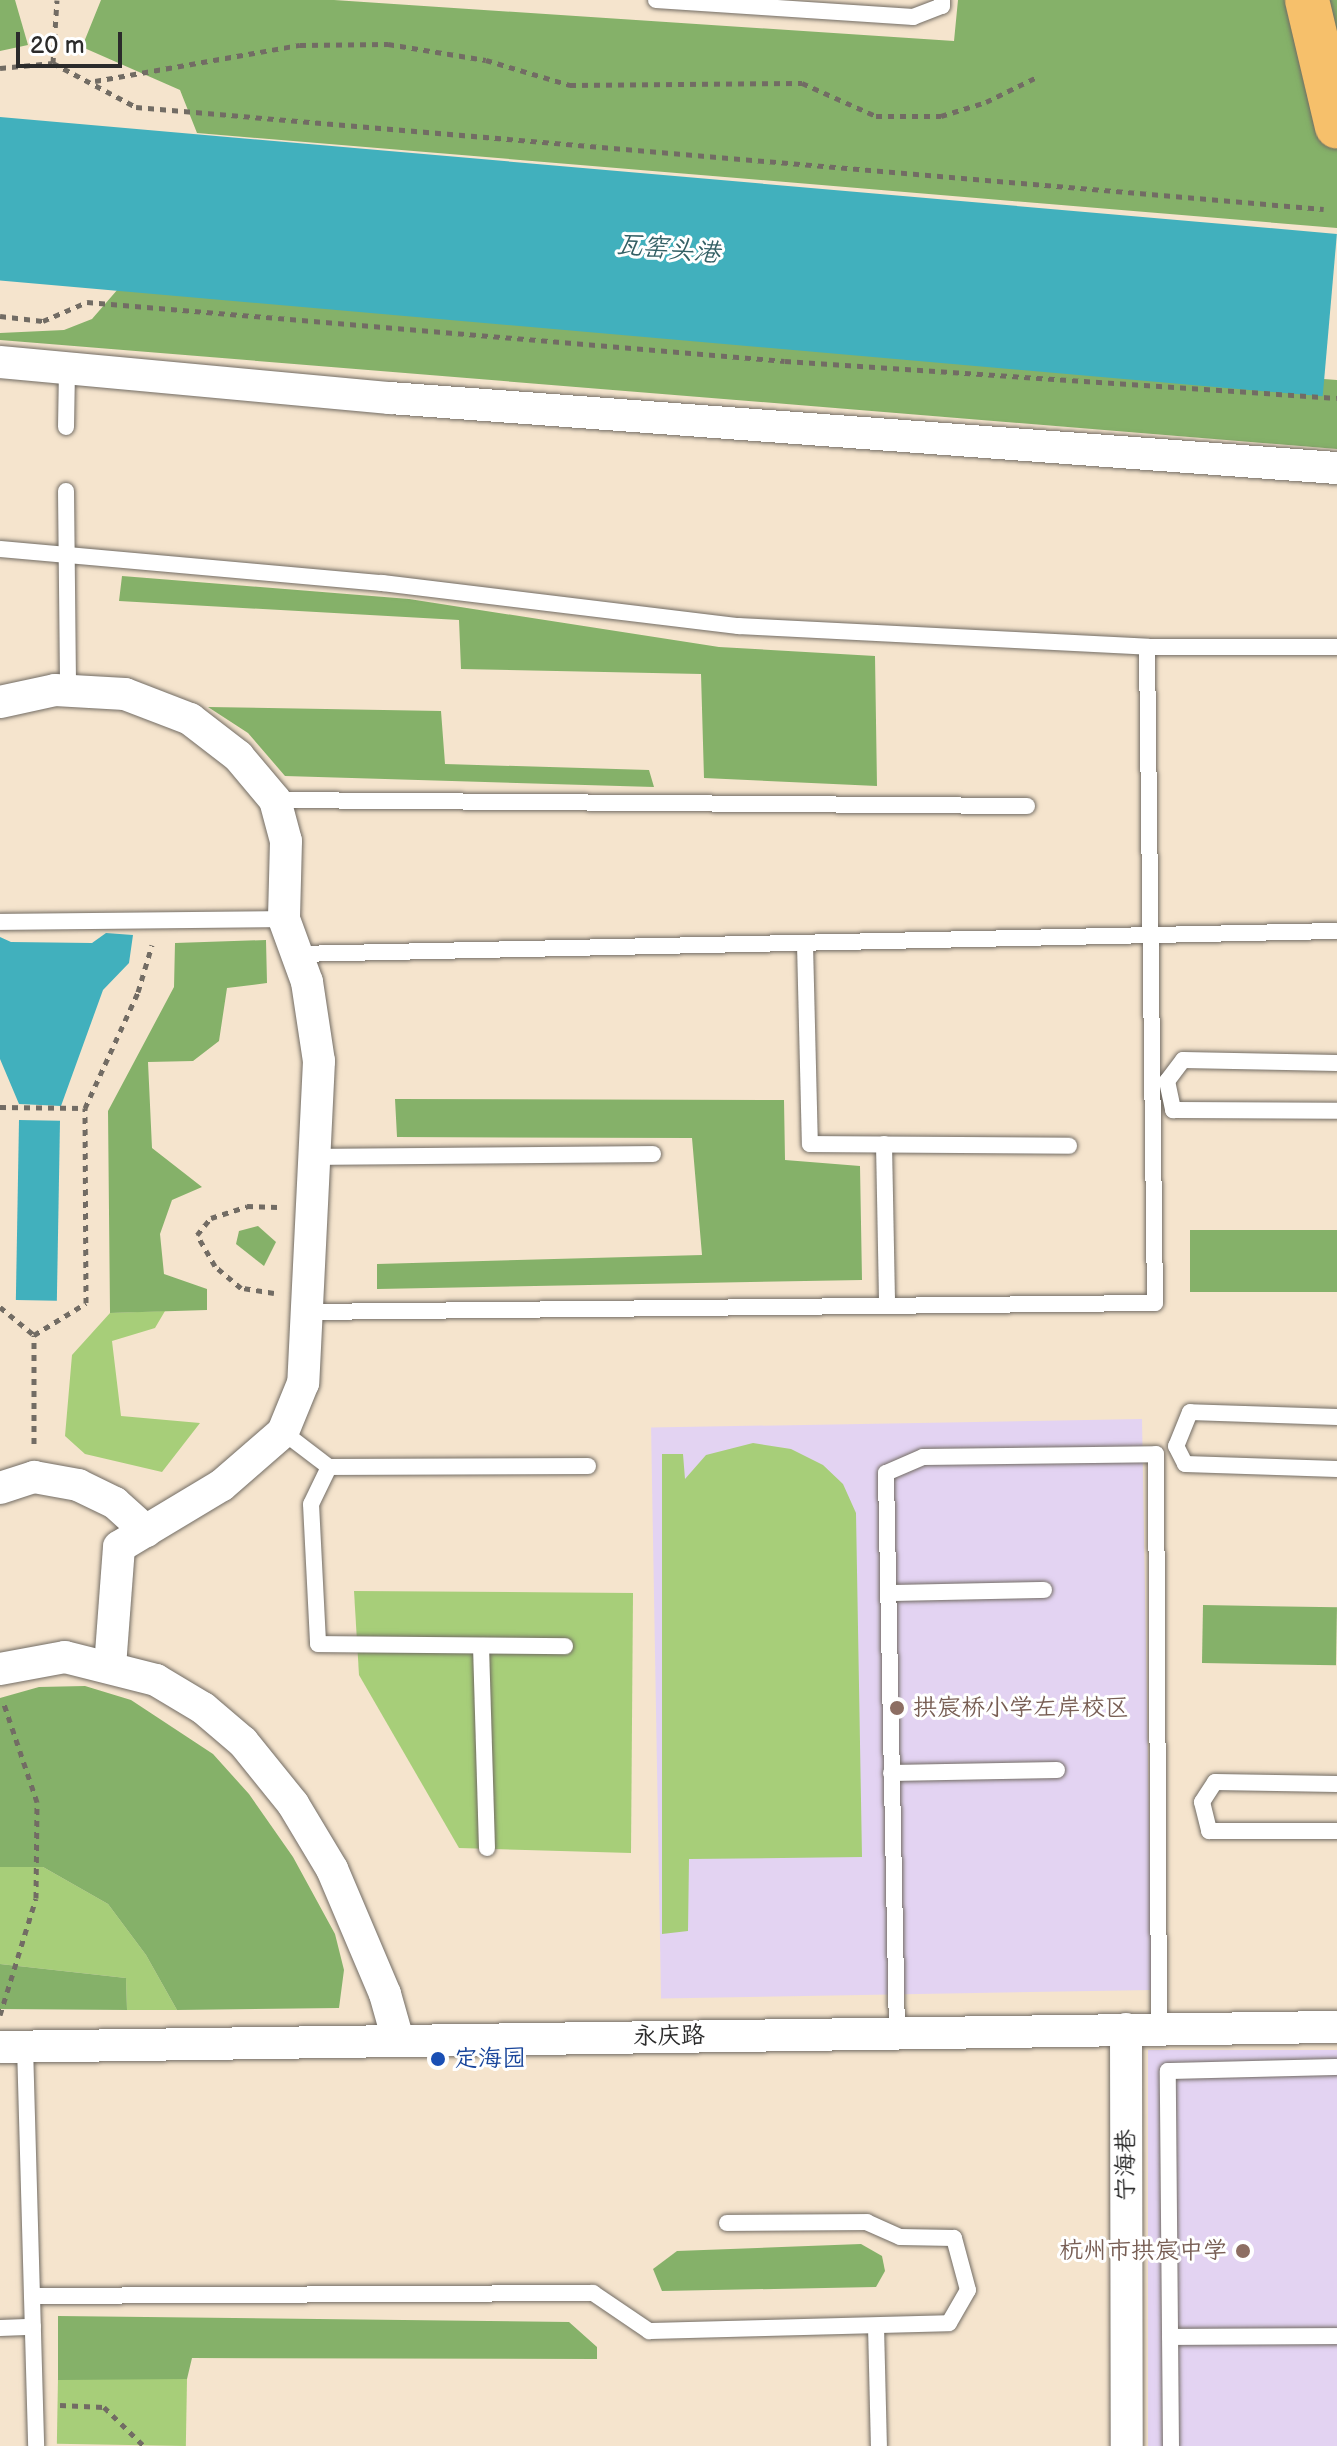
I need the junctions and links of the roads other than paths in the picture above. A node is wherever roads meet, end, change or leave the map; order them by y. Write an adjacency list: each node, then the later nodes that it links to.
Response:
1 (656, 0): 2 (lane)
2 (942, 0)
3 (1307, 0): 4 (highway)
4 (1337, 127)
5 (0, 362): 6 (street)
6 (67, 367): 7 (lane); 8 (street)
7 (66, 427)
8 (1337, 468)
9 (66, 491): 11 (lane)
10 (0, 549): 11 (lane)
11 (66, 555): 12 (lane); 14 (lane)
12 (1147, 647): 13 (lane); 21 (lane)
13 (1337, 647)
14 (68, 690): 15 (street); 16 (street)
15 (0, 702)
16 (275, 800): 17 (lane); 18 (street)
17 (1027, 806)
18 (284, 919): 19 (lane); 23 (street)
19 (0, 922)
20 (1337, 931): 21 (lane)
21 (1153, 937): 22 (lane); 31 (lane)
22 (805, 944): 23 (lane); 26 (lane)
23 (297, 954): 29 (street)
24 (1337, 1063): 25 (lane)
25 (1337, 1111)
26 (884, 1144): 27 (lane); 31 (lane)
27 (1069, 1146)
28 (653, 1154): 29 (lane)
29 (314, 1157): 30 (street)
30 (307, 1299): 31 (lane); 33 (street)
31 (887, 1305)
32 (1337, 1417): 36 (lane)
33 (283, 1432): 35 (lane); 38 (street)
34 (588, 1466): 35 (lane)
35 (329, 1467): 41 (lane)
36 (1337, 1469)
37 (0, 1488): 38 (street)
38 (146, 1531): 43 (street)
39 (1044, 1590): 40 (lane)
40 (889, 1593): 46 (lane); 51 (lane)
41 (481, 1646): 42 (lane); 49 (lane)
42 (565, 1646)
43 (110, 1666): 44 (street); 54 (street)
44 (0, 1669)
45 (1057, 1770): 46 (lane)
46 (891, 1773): 53 (lane)
47 (1337, 1784): 48 (lane)
48 (1337, 1831)
49 (487, 1848)
50 (1337, 2027): 51 (street, 永庆路)
51 (1159, 2028): 52 (street, 永庆路)
52 (1126, 2029): 53 (street, 永庆路); 66 (street, 宁海巷)
53 (897, 2033): 54 (street, 永庆路)
54 (398, 2040): 55 (street, 永庆路)
55 (12, 2046): 58 (lane)
56 (1337, 2067): 63 (lane)
57 (727, 2223): 59 (lane)
58 (32, 2296): 59 (lane); 60 (lane)
59 (876, 2326): 65 (lane)
60 (33, 2327): 61 (lane); 64 (lane)
61 (0, 2328)
62 (1337, 2336): 63 (lane)
63 (1170, 2337): 67 (lane)
64 (36, 2446)
65 (879, 2446)
66 (1127, 2446)
67 (1171, 2446)

